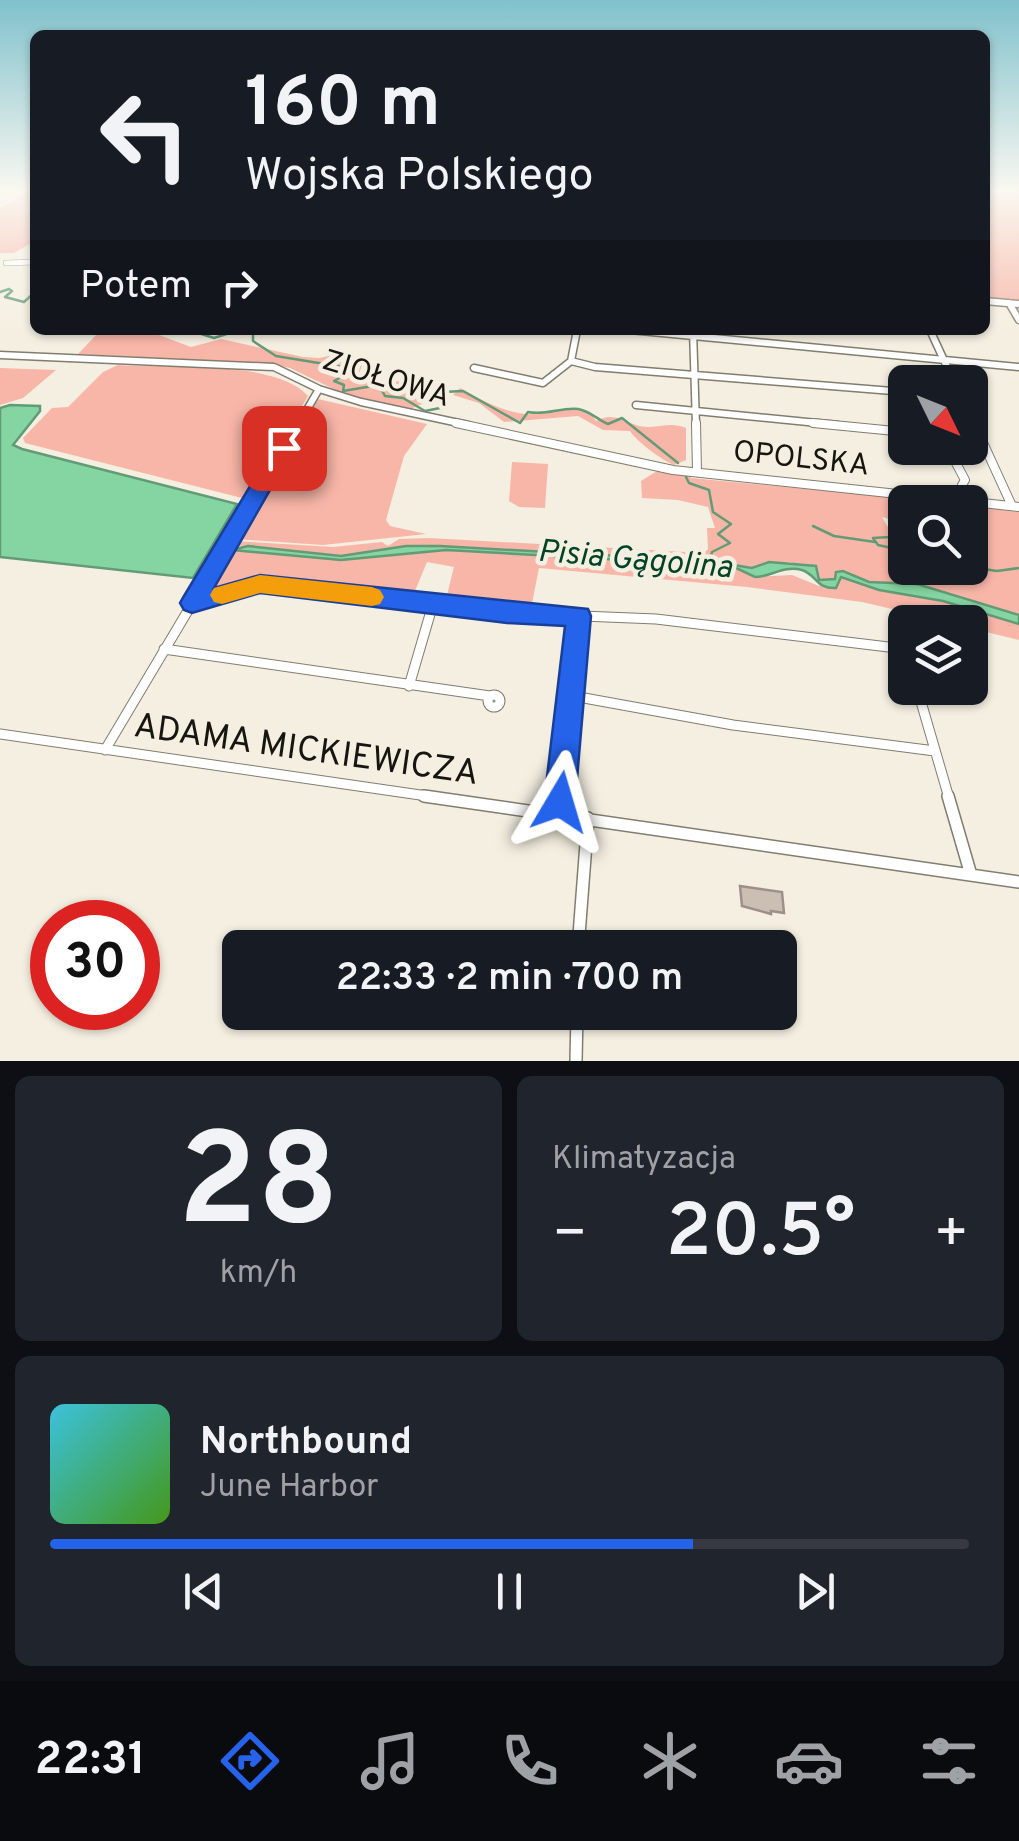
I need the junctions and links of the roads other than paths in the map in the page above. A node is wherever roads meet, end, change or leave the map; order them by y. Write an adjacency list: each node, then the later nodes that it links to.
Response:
1 (30, 262): 2 (street)
2 (6, 263)
3 (990, 302): 4 (street)
4 (1008, 304): 5 (street); 6 (street)
5 (1019, 304)
6 (1019, 320)
7 (576, 335): 13 (street)
8 (693, 335): 17 (street)
9 (712, 335): 12 (street)
10 (932, 335): 12 (street)
11 (0, 355): 18 (street, ZIOŁOWA)
12 (944, 359): 14 (street); 15 (street)
13 (571, 361): 16 (street); 17 (street)
14 (947, 365)
15 (1019, 367)
16 (474, 368)
17 (693, 372): 19 (street); 21 (street)
18 (319, 389): 24 (street, ZIOŁOWA); 28 (street)
19 (888, 390)
20 (636, 404): 21 (street)
21 (694, 411): 22 (street); 24 (street)
22 (888, 430)
23 (988, 452): 27 (street)
24 (694, 472): 25 (street, OPOLSKA)
25 (888, 492)
26 (988, 503): 27 (street, OPOLSKA)
27 (1016, 507)
28 (192, 603): 29 (street); 32 (street)
29 (433, 604): 30 (street); 33 (street)
30 (579, 616): 31 (street); 35 (street)
31 (888, 646)
32 (164, 649): 33 (street); 38 (street)
33 (409, 686): 34 (street)
34 (490, 696)
35 (573, 696): 39 (street); 40 (street)
36 (922, 705): 39 (street)
37 (0, 734): 38 (street, ADAMA MICKIEWICZA)
38 (104, 750): 40 (street, ADAMA MICKIEWICZA)
39 (936, 751): 42 (street)
40 (558, 814): 41 (street, ADAMA MICKIEWICZA)
41 (588, 818): 42 (street, ADAMA MICKIEWICZA); 44 (street)
42 (971, 876): 43 (street, ADAMA MICKIEWICZA)
43 (1019, 882)
44 (579, 930)
45 (576, 1030): 46 (street)
46 (576, 1061)

